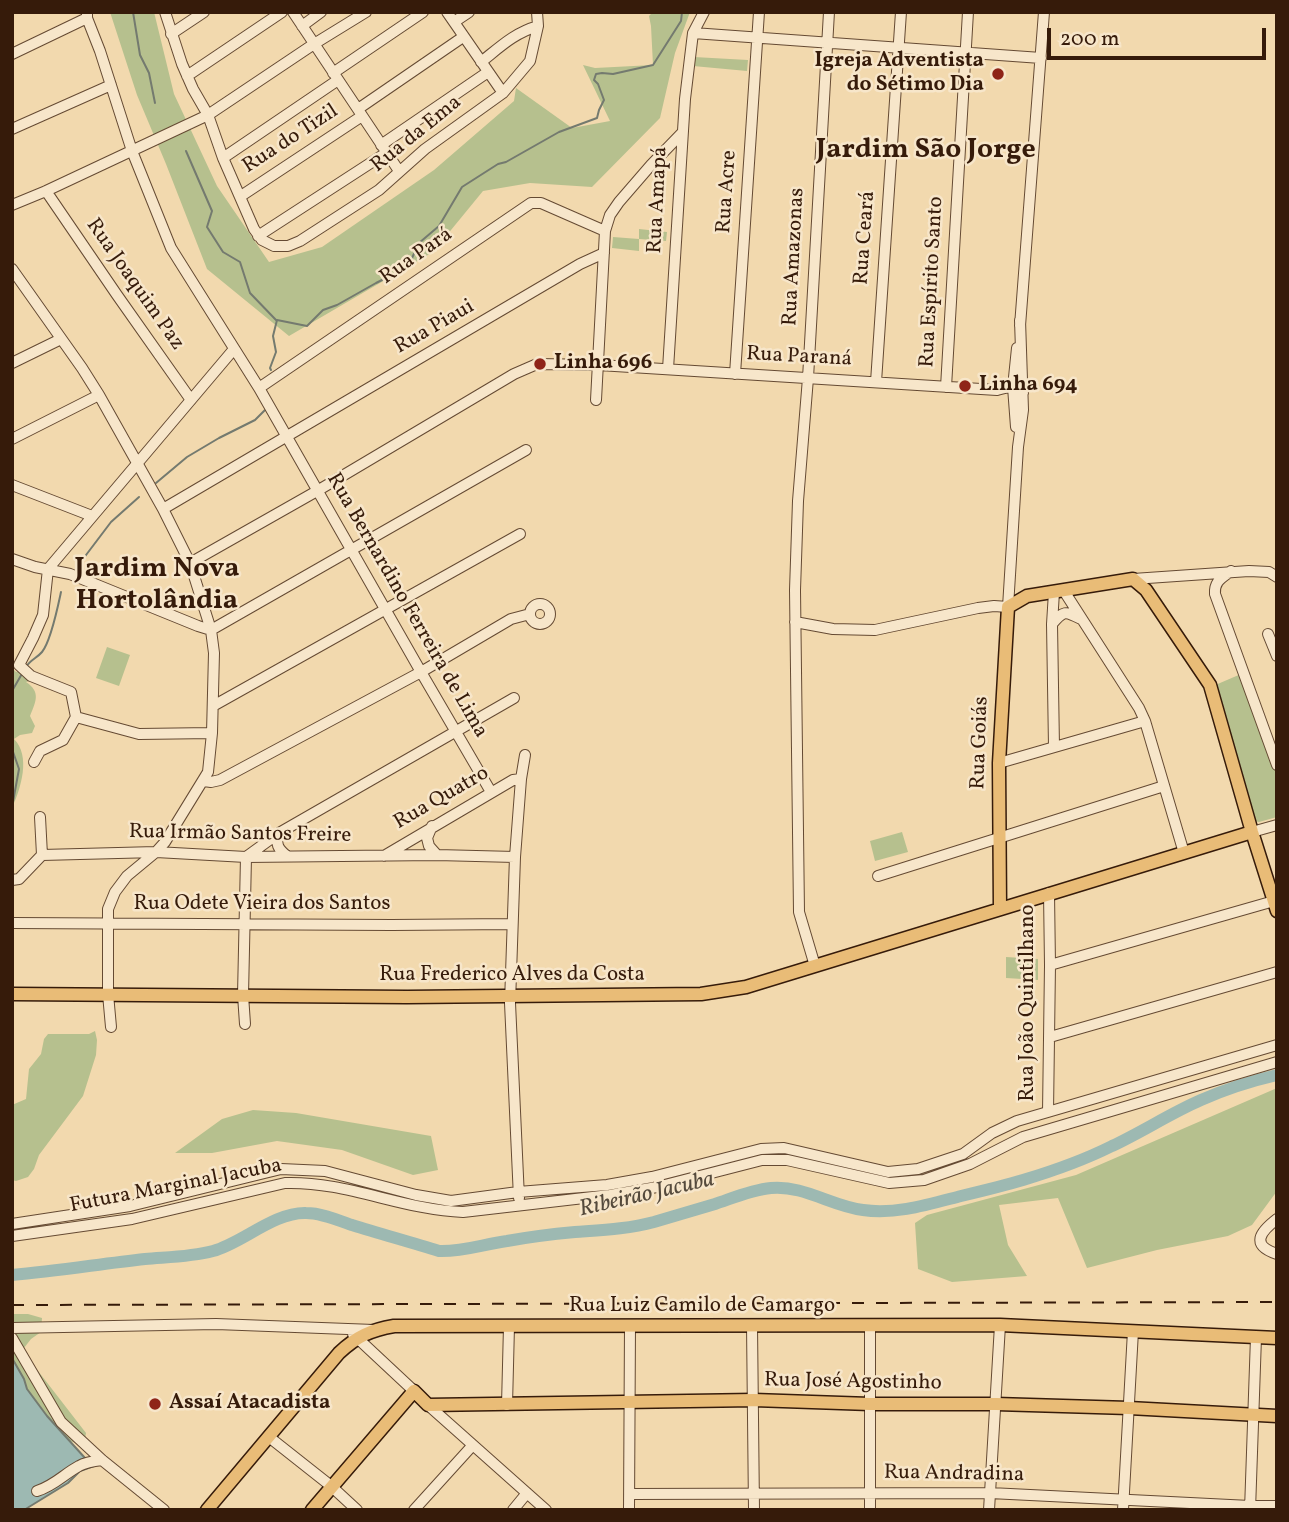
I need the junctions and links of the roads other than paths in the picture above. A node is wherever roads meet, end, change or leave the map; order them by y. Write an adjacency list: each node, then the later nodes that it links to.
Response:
1 (165, 12): 22 (street)
2 (204, 12): 22 (street)
3 (282, 12): 33 (street)
4 (293, 12): 19 (street)
5 (321, 12): 19 (street)
6 (366, 12): 25 (street)
7 (424, 12): 34 (street)
8 (447, 12): 18 (street)
9 (469, 12): 18 (street)
10 (537, 12): 20 (street, Rua da Ema)
11 (704, 12): 21 (street)
12 (759, 12): 24 (street, Rua Acre)
13 (830, 12): 26 (street, Rua Amazonas)
14 (901, 12): 27 (street, Rua Ceará)
15 (968, 12): 28 (street, Rua Espírito Santo)
16 (1044, 12): 30 (street, Rua Goiás)
17 (87, 15): 29 (street); 35 (street, Rua Bernardino Ferreira de Lima)
18 (454, 22): 23 (street)
19 (302, 26): 25 (street)
20 (538, 26): 31 (street); 36 (street, Rua da Ema)
21 (693, 33): 24 (street); 40 (street, Rua Amapá)
22 (171, 34): 33 (street)
23 (463, 37): 31 (street); 37 (street, Rua do Tizil)
24 (757, 38): 26 (street); 58 (street, Rua Acre)
25 (314, 44): 34 (street); 38 (street)
26 (827, 44): 27 (street); 59 (street, Rua Amazonas)
27 (899, 48): 28 (street); 60 (street, Rua Ceará)
28 (966, 52): 30 (street); 61 (street, Rua Espírito Santo)
29 (12, 54)
30 (1041, 58): 52 (street, Rua Goiás)
31 (481, 62): 32 (street)
32 (488, 72): 36 (street); 41 (street)
33 (187, 76): 38 (street)
34 (336, 77): 37 (street); 43 (street)
35 (111, 85): 39 (street); 42 (street, Rua Bernardino Ferreira de Lima)
36 (503, 93): 44 (street, Rua da Ema)
37 (360, 113): 41 (street); 46 (street, Rua do Tizil)
38 (208, 115): 42 (street); 43 (street)
39 (12, 129)
40 (682, 133): 48 (street); 57 (street, Rua Amapá)
41 (384, 149): 44 (street); 49 (street)
42 (132, 151): 45 (street); 54 (street, Rua Bernardino Ferreira de Lima)
43 (223, 158): 46 (street)
44 (399, 172): 49 (street, Rua da Ema)
45 (46, 191): 47 (street); 67 (street, Rua Joaquim Paz)
46 (241, 196): 49 (street)
47 (12, 205)
48 (606, 231): 50 (street); 63 (street, Rua Pará)
49 (258, 236)
50 (604, 253): 56 (street); 69 (street, Rua Piaui)
51 (14, 275): 53 (street)
52 (1020, 320): 62 (street, Rua Goiás); 66 (street, Rua Goiás)
53 (61, 339): 55 (street); 65 (street)
54 (234, 349): 63 (street, Rua Bernardino Ferreira de Lima); 67 (street)
55 (12, 363)
56 (599, 365): 57 (street, Rua Paraná); 68 (street); 74 (street, Rua Paraná)
57 (668, 369): 58 (street, Rua Paraná)
58 (735, 374): 59 (street, Rua Paraná)
59 (807, 378): 60 (street, Rua Paraná); 92 (street, Rua Amazonas)
60 (876, 382): 61 (street, Rua Paraná)
61 (946, 387): 64 (street, Rua Paraná)
62 (1013, 387): 64 (street, Rua Paraná); 66 (street, Rua Goiás)
63 (260, 388): 69 (street, Rua Bernardino Ferreira de Lima)
64 (997, 390): 66 (street, Rua Paraná)
65 (99, 395): 70 (street); 72 (street)
66 (1020, 396): 84 (street, Rua Goiás)
67 (191, 400): 72 (street)
68 (596, 400)
69 (287, 438): 74 (street, Rua Bernardino Ferreira de Lima); 75 (street, Rua Piaui)
70 (12, 439)
71 (526, 450): 78 (street)
72 (137, 464): 75 (street); 76 (street)
73 (12, 485): 76 (street)
74 (317, 491): 78 (street, Rua Bernardino Ferreira de Lima); 80 (street, Rua Paraná)
75 (163, 509): 80 (street)
76 (92, 516): 81 (street)
77 (520, 534): 89 (street)
78 (352, 550): 89 (street, Rua Bernardino Ferreira de Lima); 94 (street)
79 (12, 559): 81 (street)
80 (190, 564): 94 (street)
81 (48, 569): 94 (street); 100 (street)
82 (1231, 572): 83 (street); 85 (street); 108 (street)
83 (1277, 577)
84 (1009, 578): 87 (street); 88 (street, Rua Goiás)
85 (1133, 579): 86 (main road); 116 (main road)
86 (1059, 591): 87 (main road); 91 (street); 93 (street)
87 (1027, 596): 88 (main road)
88 (1008, 607): 92 (street); 107 (main road, Rua Goiás)
89 (386, 610): 97 (street, Rua Bernardino Ferreira de Lima); 99 (street)
90 (530, 614): 97 (street)
91 (1081, 620): 93 (street); 101 (street)
92 (795, 622): 139 (street, Rua Amazonas)
93 (1052, 624): 104 (street)
94 (211, 630): 99 (street)
95 (1268, 634): 96 (street)
96 (1277, 656)
97 (421, 672): 102 (street, Rua Bernardino Ferreira de Lima); 110 (street)
98 (514, 698): 102 (street)
99 (213, 706): 103 (street)
100 (76, 718): 103 (street); 106 (street)
101 (1145, 721): 104 (street); 111 (street)
102 (456, 732): 112 (street, Rua Bernardino Ferreira de Lima); 117 (street)
103 (212, 733): 110 (street)
104 (1054, 747): 107 (street)
105 (525, 755): 109 (street)
106 (34, 762)
107 (999, 763): 119 (main road, Rua Goiás)
108 (1277, 765)
109 (521, 779): 112 (street, Rua Quatro); 128 (street)
110 (204, 781): 121 (street)
111 (1164, 786): 119 (street); 122 (street)
112 (491, 792): 115 (street, Rua Quatro)
113 (40, 817): 123 (street)
114 (1277, 825): 116 (street)
115 (432, 826): 124 (street); 126 (street, Rua Quatro)
116 (1252, 832): 118 (main road, Rua Frederico Alves da Costa); 120 (main road)
117 (279, 833): 125 (street); 127 (street)
118 (1237, 836): 120 (main road); 122 (main road, Rua Frederico Alves da Costa)
119 (999, 837): 129 (street); 133 (main road, Rua Goiás)
120 (1256, 847): 132 (main road)
121 (156, 852): 123 (street, Rua Irmão Santos Freire); 127 (street, Rua Irmão Santos Freire); 135 (street)
122 (1184, 853): 131 (main road, Rua Frederico Alves da Costa)
123 (42, 855): 130 (street)
124 (437, 855): 126 (street, Rua Irmão Santos Freire); 128 (street, Rua Irmão Santos Freire)
125 (287, 856): 126 (street, Rua Irmão Santos Freire); 127 (street, Rua Irmão Santos Freire)
126 (384, 856)
127 (246, 857): 137 (street)
128 (515, 857): 136 (street)
129 (878, 876)
130 (12, 880)
131 (1049, 893): 133 (main road, Rua Frederico Alves da Costa); 138 (street, Rua João Quintilhano)
132 (1275, 906): 138 (street)
133 (1000, 909): 139 (main road, Rua Frederico Alves da Costa)
134 (12, 923): 135 (street, Rua Odete Vieira dos Santos)
135 (108, 923): 137 (street, Rua Odete Vieira dos Santos); 142 (street)
136 (512, 924): 137 (street, Rua Odete Vieira dos Santos); 144 (street)
137 (246, 925): 143 (street)
138 (1050, 965): 147 (street, Rua João Quintilhano)
139 (815, 966): 144 (main road, Rua Frederico Alves da Costa)
140 (1277, 972): 147 (street)
141 (12, 994): 142 (main road, Rua Frederico Alves da Costa)
142 (108, 994): 143 (main road, Rua Frederico Alves da Costa); 146 (street)
143 (243, 995): 144 (main road, Rua Frederico Alves da Costa); 145 (street)
144 (510, 996): 155 (street)
145 (245, 1024)
146 (111, 1027)
147 (1050, 1037): 151 (street, Rua João Quintilhano)
148 (1277, 1045): 150 (street, Futura Marginal Jacuba)
149 (1277, 1062): 153 (street, Futura Marginal Jacuba)
150 (1059, 1109): 151 (street, Futura Marginal Jacuba); 153 (street)
151 (1048, 1112): 152 (street, Futura Marginal Jacuba)
152 (1037, 1115): 154 (street); 155 (street, Futura Marginal Jacuba)
153 (1063, 1125): 154 (street, Futura Marginal Jacuba)
154 (1042, 1132): 156 (street, Futura Marginal Jacuba)
155 (518, 1192): 156 (street); 158 (street, Futura Marginal Jacuba)
156 (519, 1206): 159 (street, Futura Marginal Jacuba)
157 (1276, 1220): 160 (street)
158 (12, 1224)
159 (12, 1236)
160 (1277, 1254)
161 (752, 1325): 164 (main road, Rua Luiz Camilo de Camargo); 165 (main road, Rua Luiz Camilo de Camargo); 175 (street)
162 (1000, 1325): 165 (main road, Rua Luiz Camilo de Camargo); 169 (main road, Rua Luiz Camilo de Camargo); 178 (street)
163 (509, 1326): 164 (main road, Rua Luiz Camilo de Camargo); 168 (main road, Rua Luiz Camilo de Camargo); 181 (street)
164 (630, 1326): 176 (street)
165 (870, 1326): 177 (street)
166 (12, 1328): 167 (street)
167 (347, 1329): 168 (street); 172 (street)
168 (374, 1330): 172 (main road, Rua Luiz Camilo de Camargo)
169 (1133, 1331): 170 (main road, Rua Luiz Camilo de Camargo); 182 (street)
170 (1256, 1337): 173 (main road, Rua Luiz Camilo de Camargo); 183 (street)
171 (12, 1338): 188 (street)
172 (358, 1338): 174 (street); 186 (main road, Rua Luiz Camilo de Camargo)
173 (1277, 1338)
174 (414, 1391): 179 (main road); 189 (main road)
175 (754, 1400): 176 (main road, Rua José Agostinho); 177 (main road, Rua José Agostinho); 195 (street)
176 (631, 1402): 181 (main road, Rua José Agostinho); 194 (street)
177 (870, 1404): 178 (main road, Rua José Agostinho); 191 (street)
178 (996, 1404): 182 (main road, Rua José Agostinho); 193 (street)
179 (428, 1405): 180 (main road, Rua José Agostinho); 185 (street)
180 (458, 1405): 181 (main road, Rua José Agostinho); 185 (street)
181 (507, 1405)
182 (1129, 1408): 183 (main road, Rua José Agostinho); 196 (street)
183 (1254, 1415): 184 (main road, Rua José Agostinho); 198 (street)
184 (1277, 1416)
185 (454, 1429): 187 (street)
186 (269, 1437): 189 (street); 200 (main road, Rua Luiz Camilo de Camargo)
187 (472, 1446): 192 (street); 203 (street)
188 (102, 1460): 190 (street); 199 (street)
189 (331, 1486): 201 (main road); 202 (street)
190 (37, 1490)
191 (869, 1492): 193 (street, Rua Andradina); 195 (street, Rua Andradina); 208 (street)
192 (527, 1493): 204 (street); 205 (street)
193 (990, 1493): 196 (street, Rua Andradina); 209 (street)
194 (630, 1494): 195 (street, Rua Andradina); 206 (street)
195 (754, 1494): 207 (street)
196 (1123, 1505): 198 (street, Rua Andradina)
197 (1277, 1506): 198 (street, Rua Andradina)
198 (1250, 1508)
199 (164, 1510)
200 (207, 1510)
201 (312, 1510)
202 (357, 1510)
203 (414, 1510)
204 (513, 1510)
205 (546, 1510)
206 (629, 1510)
207 (754, 1510)
208 (870, 1510)
209 (989, 1510)

